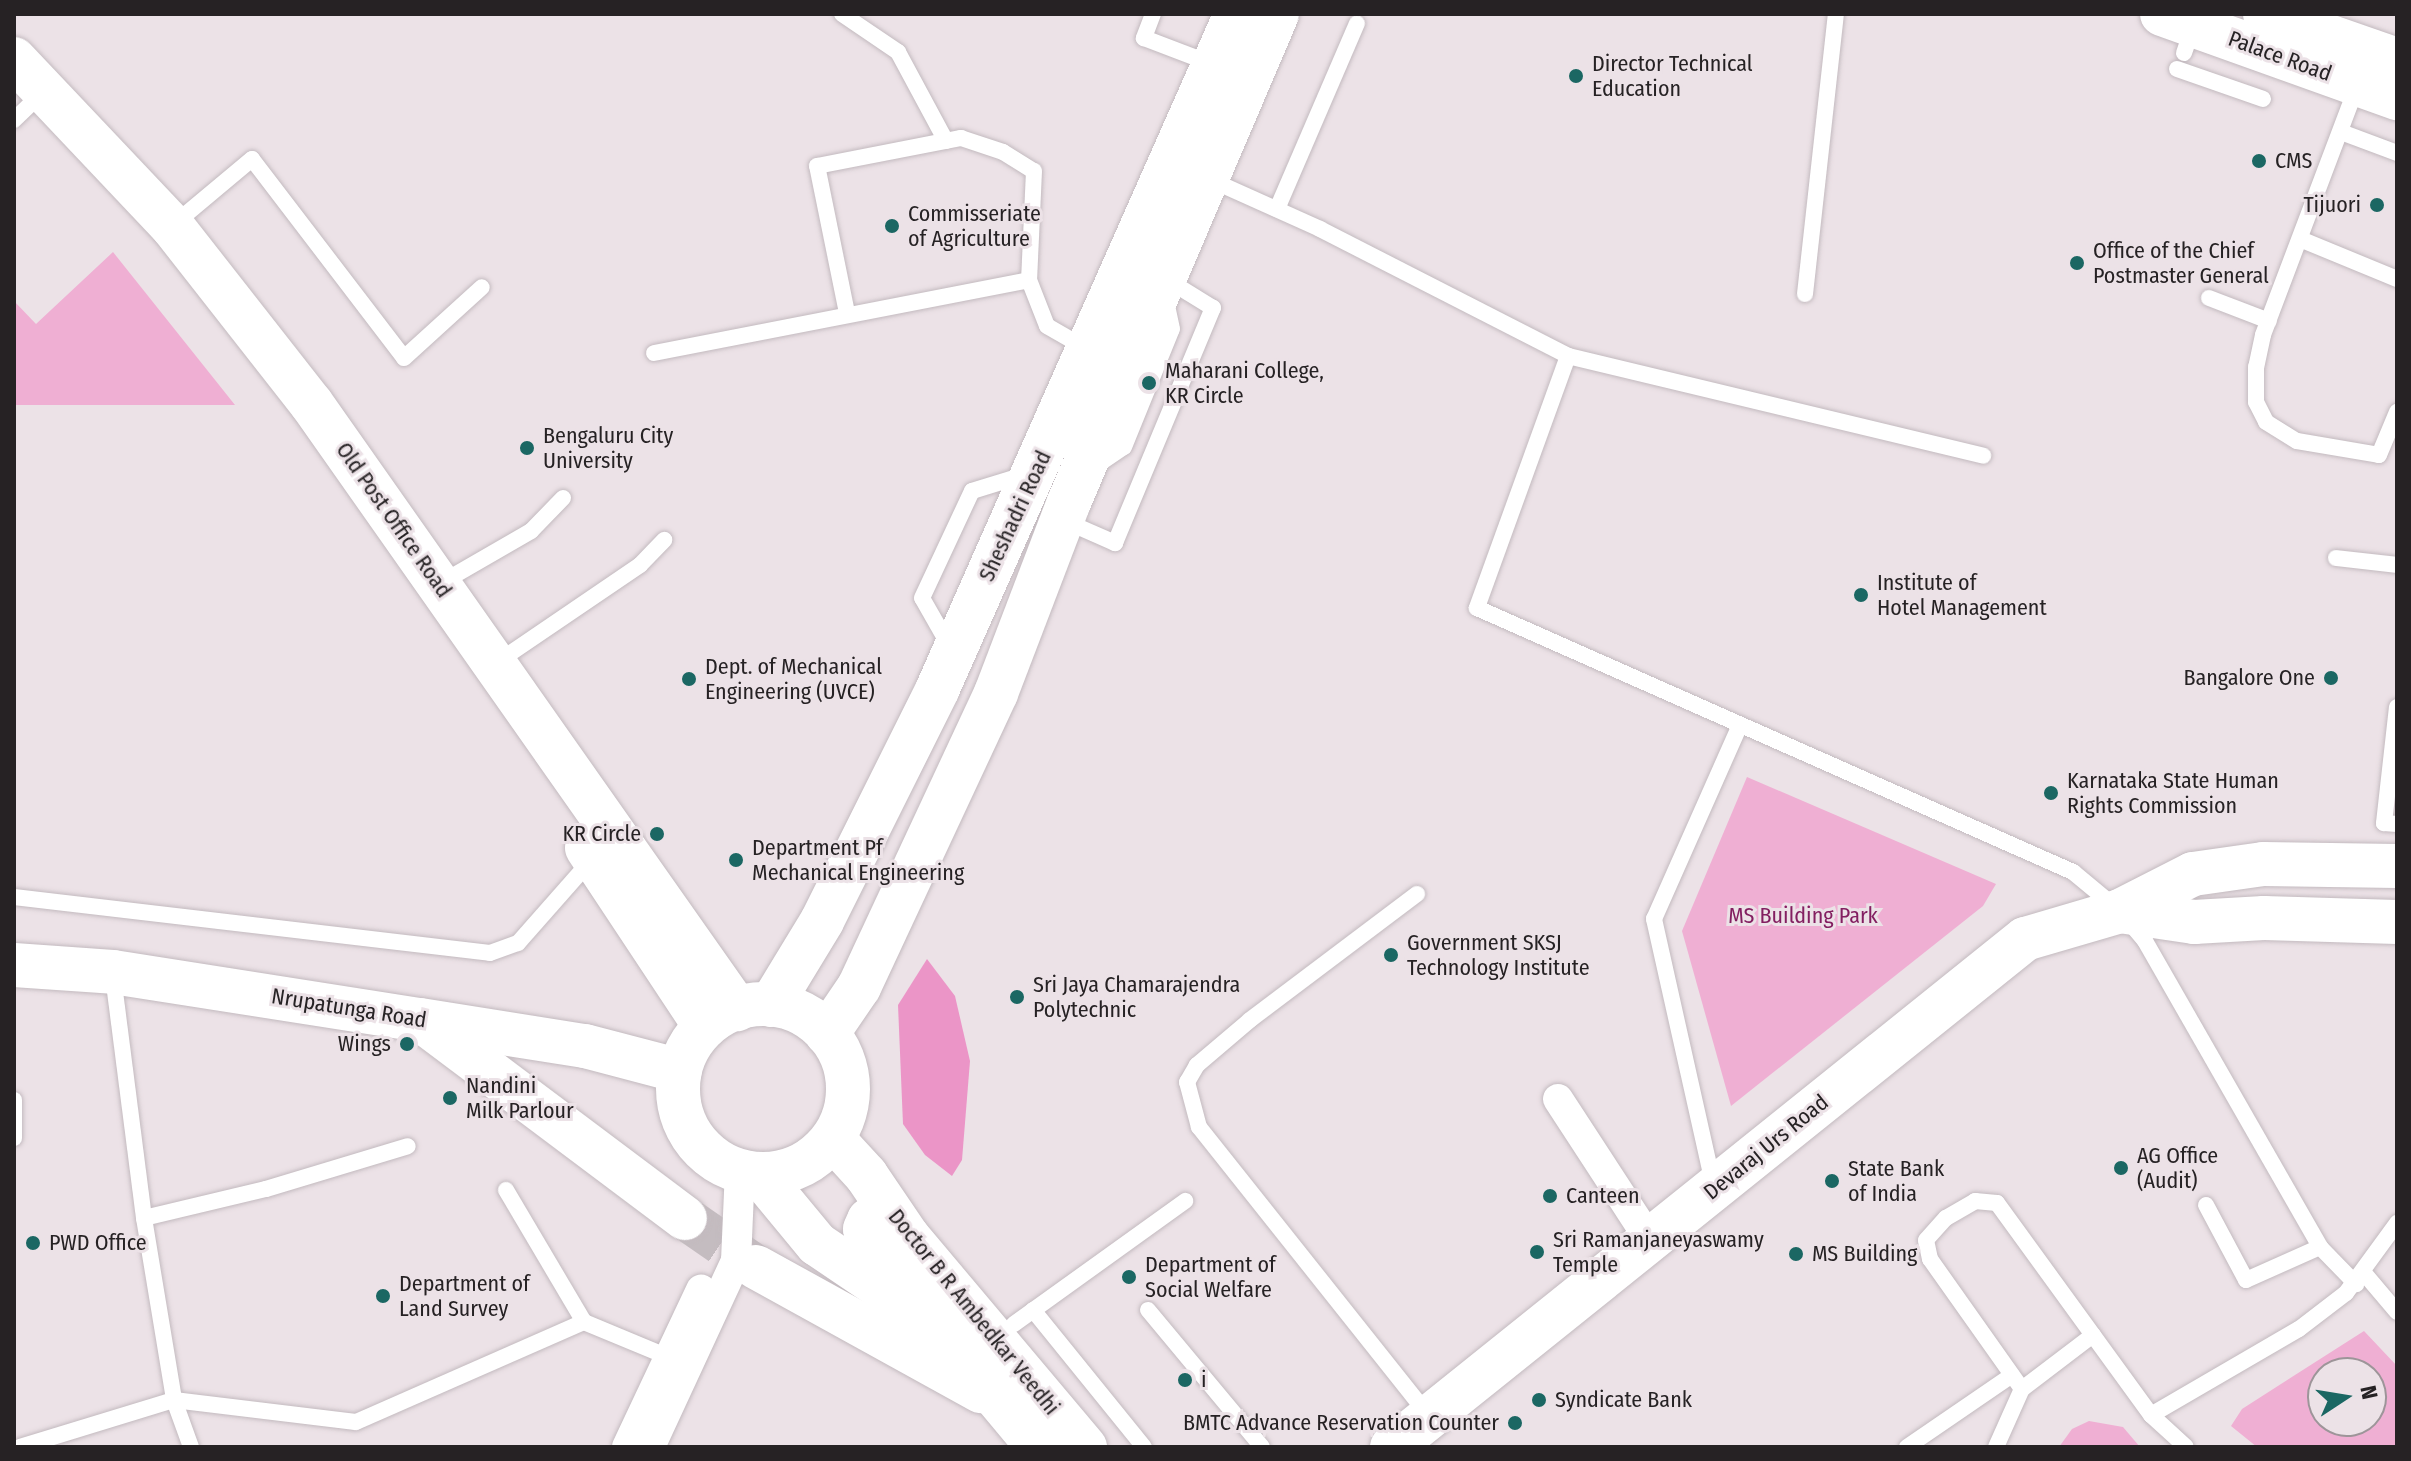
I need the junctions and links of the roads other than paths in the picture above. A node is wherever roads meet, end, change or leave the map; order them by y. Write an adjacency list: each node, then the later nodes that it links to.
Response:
1 (842, 14): 17 (lane)
2 (1153, 14): 11 (lane)
3 (1236, 14): 11 (main road, Sheshadri Road)
4 (1277, 14): 19 (main road, Sheshadri Road)
5 (1836, 14): 27 (lane)
6 (2265, 14): 10 (main road, Palace Road)
7 (1357, 23): 20 (lane)
8 (2185, 27): 13 (main road, Palace Road)
9 (14, 59): 15 (main road, Old Post Office Road)
10 (2397, 60)
11 (1215, 65): 31 (main road, Sheshadri Road)
12 (2177, 69): 14 (lane)
13 (2377, 91): 16 (lane)
14 (2263, 99)
15 (25, 102): 21 (main road, Old Post Office Road); 46 (main road, Old Post Office Road)
16 (2341, 132): 18 (lane); 22 (lane)
17 (946, 141): 24 (lane); 29 (lane)
18 (2397, 153)
19 (1207, 178): 20 (lane); 25 (main road, Sheshadri Road)
20 (1277, 209): 33 (lane)
21 (172, 226): 26 (lane); 41 (main road, Old Post Office Road)
22 (2300, 239): 23 (lane); 30 (lane)
23 (2397, 279)
24 (1029, 280): 29 (lane); 31 (lane)
25 (1164, 281): 37 (main road, Sheshadri Road); 37 (lane)
26 (482, 287)
27 (1805, 294)
28 (2209, 298): 30 (lane)
29 (847, 313): 32 (lane)
30 (2269, 321): 34 (lane)
31 (1088, 350): 54 (main road, Sheshadri Road)
32 (654, 353)
33 (1568, 356): 35 (lane); 44 (lane)
34 (2397, 412)
35 (1983, 456)
36 (563, 498): 41 (lane)
37 (1062, 520): 56 (main road, Sheshadri Road)
38 (664, 540): 42 (lane)
39 (2336, 558): 40 (lane)
40 (2397, 565)
41 (439, 584): 42 (main road, Old Post Office Road)
42 (495, 664): 54 (main road, Old Post Office Road)
43 (2397, 707): 45 (lane)
44 (1740, 725): 50 (lane); 64 (lane)
45 (2397, 824)
46 (593, 857): 49 (lane); 54 (main road, Old Post Office Road)
47 (2397, 866): 50 (main road, Devaraj Urs Road)
48 (1417, 894): 88 (lane)
49 (14, 897)
50 (2120, 911): 51 (main road, Devaraj Urs Road); 64 (main road, Devaraj Urs Road); 73 (lane)
51 (2397, 922)
52 (14, 965): 53 (main road, Nrupatunga Road)
53 (113, 972): 55 (main road, Nrupatunga Road); 68 (lane)
54 (738, 1013): 56 (main road); 57 (main road)
55 (420, 1020): 57 (main road, Nrupatunga Road); 69 (main road)
56 (827, 1034): 61 (main road)
57 (680, 1071): 63 (main road)
58 (1558, 1099): 72 (street)
59 (14, 1100): 60 (lane)
60 (14, 1138)
61 (833, 1139): 63 (main road); 71 (main road, Doctor B R Ambedkar Veedhi)
62 (408, 1146): 68 (lane)
63 (750, 1172): 74 (street); 76 (main road, Doctor B R Ambedkar Veedhi)
64 (1714, 1189): 72 (main road, Devaraj Urs Road)
65 (506, 1190): 80 (lane)
66 (1185, 1201): 77 (lane)
67 (2206, 1205): 73 (lane)
68 (144, 1218): 85 (lane)
69 (685, 1218)
70 (2397, 1223): 75 (lane)
71 (908, 1237): 76 (main road); 94 (main road, Doctor B R Ambedkar Veedhi)
72 (1650, 1240): 88 (main road, Devaraj Urs Road)
73 (2320, 1247): 75 (lane)
74 (745, 1256): 83 (street); 86 (main road); 92 (street)
75 (2360, 1278): 79 (lane); 87 (lane)
76 (913, 1309): 86 (main road, Doctor B R Ambedkar Veedhi)
77 (1033, 1310): 81 (lane); 95 (lane)
78 (1148, 1310): 96 (lane)
79 (2397, 1312)
80 (584, 1322): 83 (lane); 85 (lane)
81 (1014, 1324)
82 (2093, 1335): 84 (lane); 84 (lane); 87 (lane)
83 (668, 1357): 91 (street)
84 (2017, 1382): 97 (lane); 98 (lane)
85 (174, 1400): 89 (lane); 90 (lane)
86 (1002, 1400): 93 (main road, Doctor B R Ambedkar Veedhi)
87 (2151, 1415): 99 (lane)
88 (1409, 1437)
89 (20, 1447)
90 (191, 1447)
91 (627, 1447)
92 (650, 1447)
93 (1038, 1447)
94 (1085, 1447)
95 (1144, 1447)
96 (1262, 1447)
97 (1907, 1447)
98 (1996, 1447)
99 (2186, 1447)

